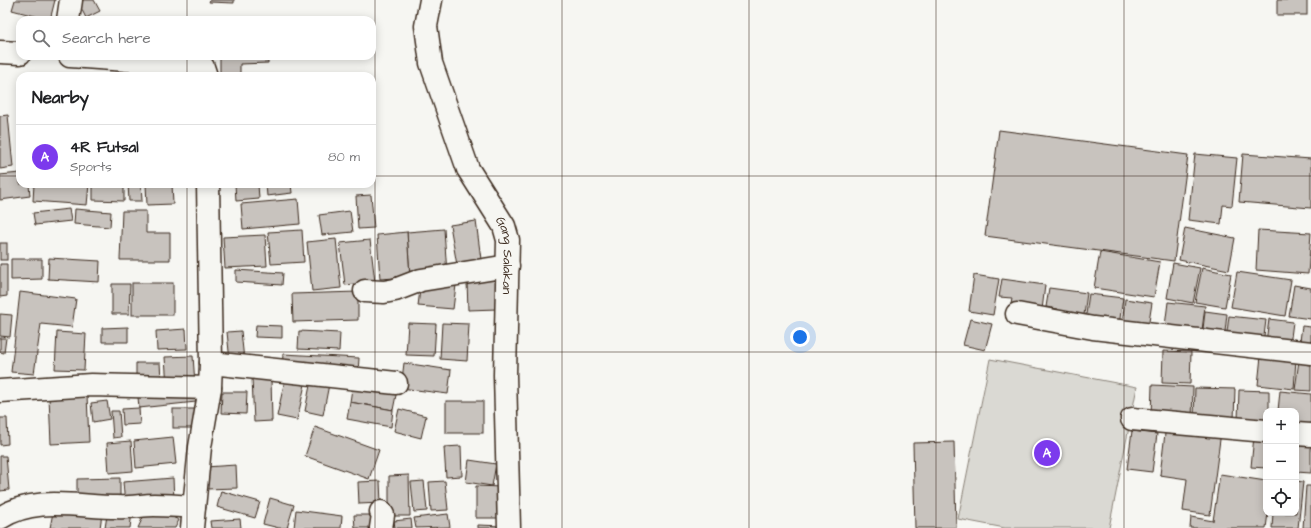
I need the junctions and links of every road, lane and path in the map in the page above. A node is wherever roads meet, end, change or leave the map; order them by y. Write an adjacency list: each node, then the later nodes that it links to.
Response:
1 (71, 0): 3 (street)
2 (430, 0): 9 (street, Gang Salakan)
3 (69, 16)
4 (0, 52): 5 (street)
5 (16, 53)
6 (126, 60): 7 (street)
7 (204, 72)
8 (208, 188): 13 (street)
9 (508, 266): 10 (street); 23 (street, Gang Salakan)
10 (365, 291)
11 (1017, 314): 12 (street)
12 (1311, 353)
13 (211, 363): 14 (street); 15 (street)
14 (396, 383)
15 (210, 388): 16 (street); 22 (street)
16 (0, 391)
17 (1132, 419): 18 (street)
18 (1263, 431)
19 (1299, 434): 20 (street)
20 (1311, 435)
21 (0, 518): 22 (street)
22 (193, 518)
23 (509, 528)

